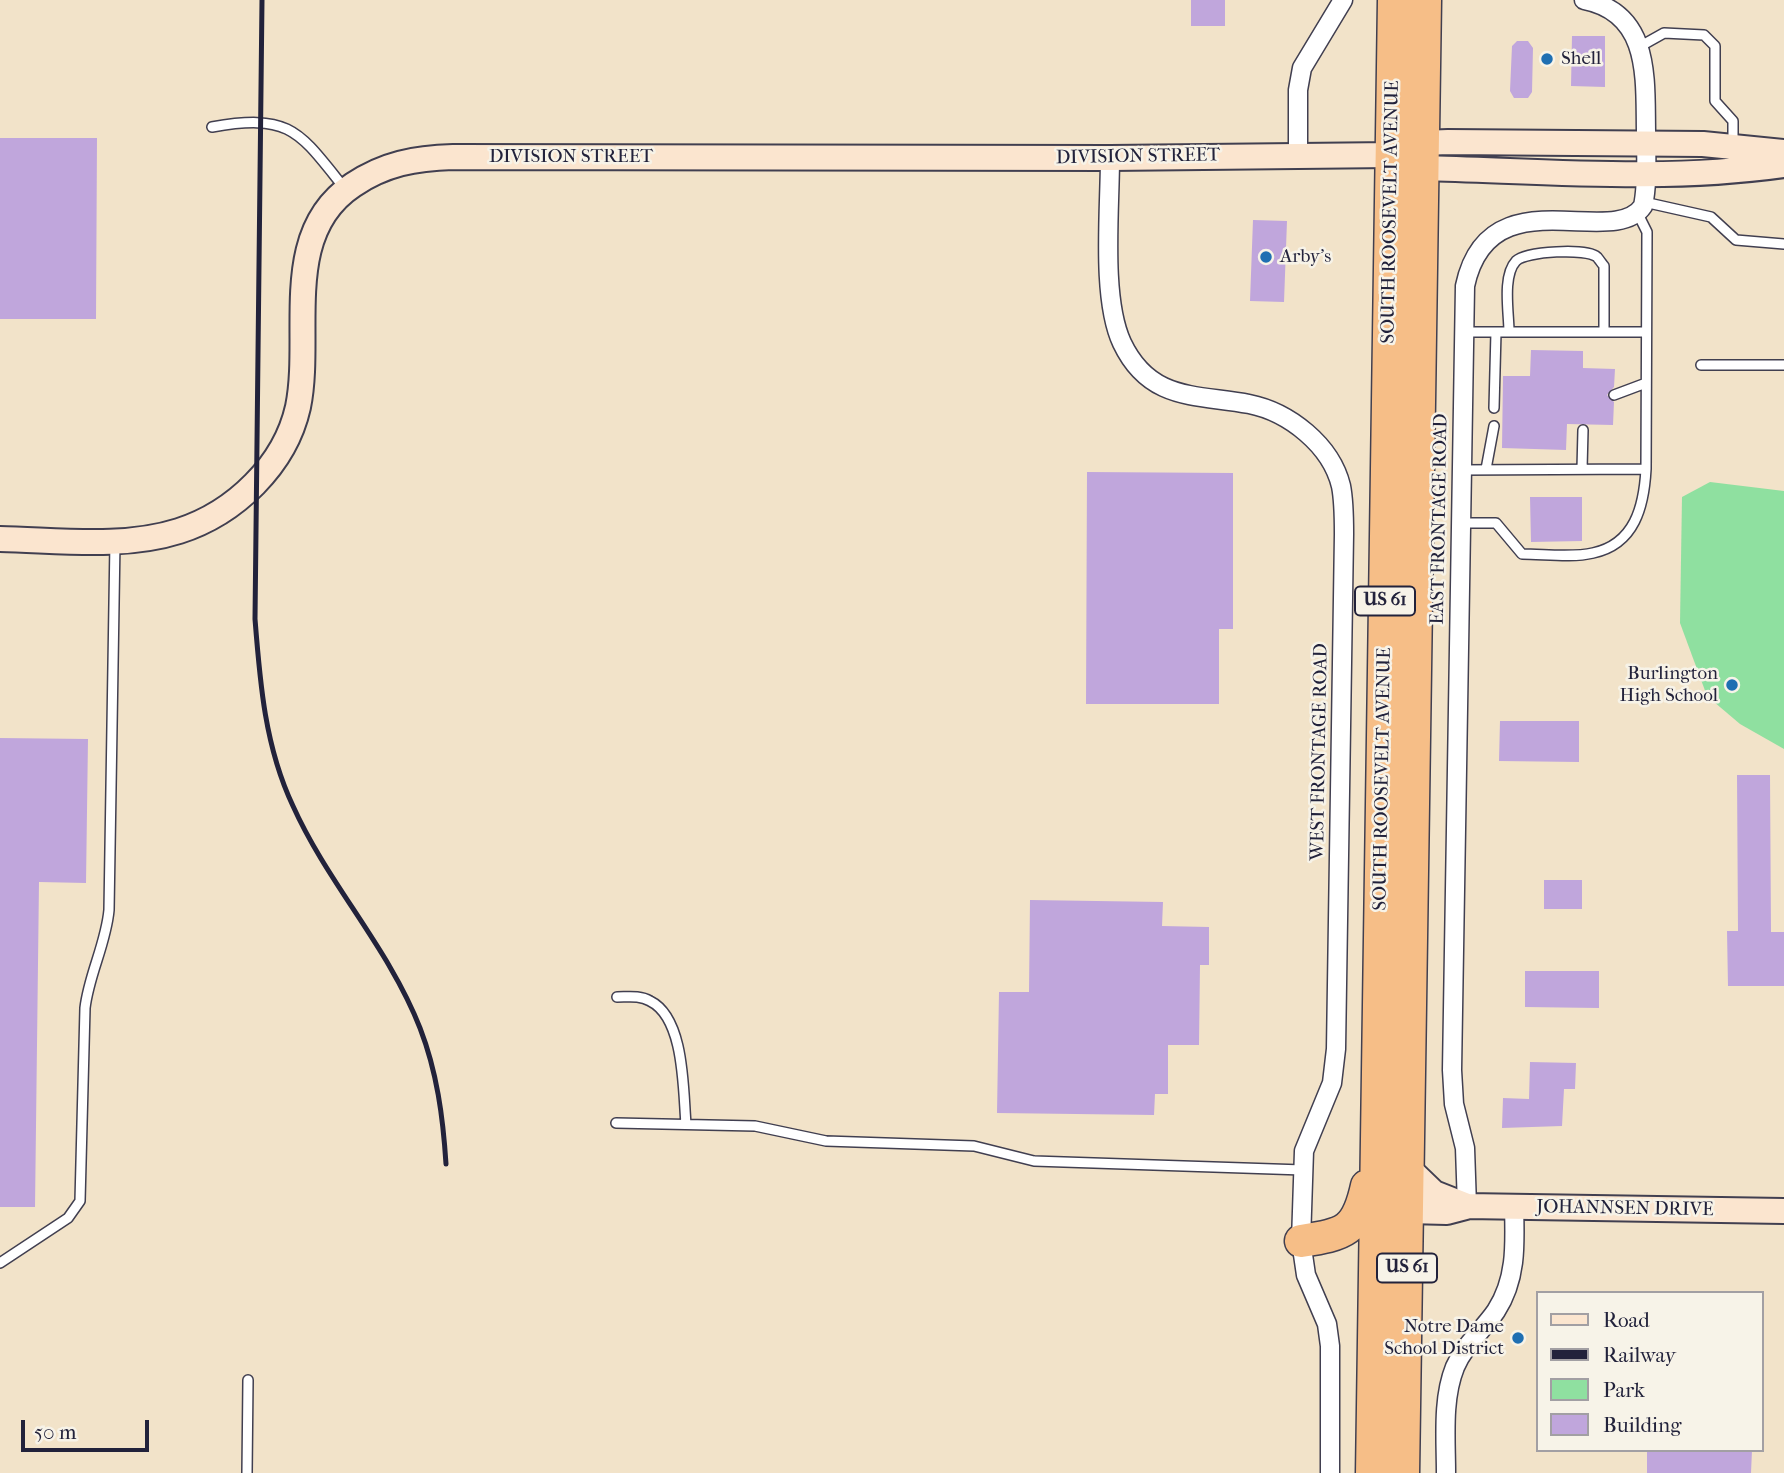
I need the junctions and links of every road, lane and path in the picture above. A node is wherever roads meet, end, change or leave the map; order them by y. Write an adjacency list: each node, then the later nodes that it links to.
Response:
1 (1343, 0): 12 (street)
2 (1394, 0): 10 (highway, SOUTH ROOSEVELT AVENUE / US 61)
3 (1425, 0): 11 (highway, SOUTH ROOSEVELT AVENUE / US 61)
4 (1590, 1): 5 (street)
5 (1639, 47): 7 (street); 8 (lane)
6 (212, 127): 16 (lane)
7 (1646, 142): 8 (street, DIVISION STREET); 11 (street, DIVISION STREET); 15 (street)
8 (1733, 146): 9 (street, DIVISION STREET)
9 (1784, 152)
10 (1392, 155): 11 (street, DIVISION STREET); 12 (street, DIVISION STREET); 39 (highway, SOUTH ROOSEVELT AVENUE / US 61)
11 (1423, 155): 15 (street, DIVISION STREET); 43 (highway, SOUTH ROOSEVELT AVENUE / US 61)
12 (1298, 156): 13 (street, DIVISION STREET)
13 (1110, 158): 16 (street, DIVISION STREET); 44 (street, WEST FRONTAGE ROAD)
14 (1784, 165): 15 (street, DIVISION STREET)
15 (1646, 173): 17 (street)
16 (346, 190): 37 (street, DIVISION STREET)
17 (1641, 208): 18 (lane); 19 (street, EAST FRONTAGE ROAD); 23 (lane)
18 (1784, 244)
19 (1463, 332): 20 (lane); 34 (street, EAST FRONTAGE ROAD)
20 (1496, 332): 21 (lane); 28 (lane)
21 (1509, 332): 22 (lane); 22 (lane)
22 (1604, 332): 23 (lane)
23 (1646, 332): 26 (lane)
24 (1701, 365): 25 (lane)
25 (1784, 365)
26 (1646, 383): 27 (lane); 33 (lane)
27 (1614, 396)
28 (1494, 408)
29 (1494, 426): 31 (lane)
30 (1583, 430): 32 (lane)
31 (1486, 469): 32 (lane); 34 (lane)
32 (1583, 469): 33 (lane)
33 (1646, 469): 35 (lane)
34 (1461, 470): 35 (street, EAST FRONTAGE ROAD)
35 (1460, 523): 45 (street, EAST FRONTAGE ROAD)
36 (0, 539): 37 (street, DIVISION STREET)
37 (115, 540): 51 (lane)
38 (617, 997): 41 (lane)
39 (1378, 1047): 42 (highway, SOUTH ROOSEVELT AVENUE / US 61); 48 (highway)
40 (616, 1123): 41 (lane)
41 (686, 1124): 44 (lane)
42 (1377, 1140): 49 (highway); 50 (highway, SOUTH ROOSEVELT AVENUE / US 61)
43 (1408, 1168): 45 (street, JOHANNSEN DRIVE); 48 (highway, SOUTH ROOSEVELT AVENUE / US 61)
44 (1303, 1170): 49 (street, WEST FRONTAGE ROAD)
45 (1467, 1206): 46 (street, JOHANNSEN DRIVE); 48 (street, JOHANNSEN DRIVE)
46 (1514, 1207): 47 (street, JOHANNSEN DRIVE); 59 (street)
47 (1784, 1211)
48 (1408, 1212): 53 (highway, SOUTH ROOSEVELT AVENUE / US 61)
49 (1316, 1238): 50 (highway); 52 (highway); 56 (street, WEST FRONTAGE ROAD)
50 (1376, 1242): 52 (highway, SOUTH ROOSEVELT AVENUE / US 61); 53 (highway)
51 (0, 1263)
52 (1375, 1281): 57 (highway, SOUTH ROOSEVELT AVENUE / US 61)
53 (1406, 1325): 58 (highway, SOUTH ROOSEVELT AVENUE / US 61)
54 (248, 1380): 55 (lane)
55 (247, 1473)
56 (1329, 1473)
57 (1372, 1473)
58 (1403, 1473)
59 (1446, 1473)

